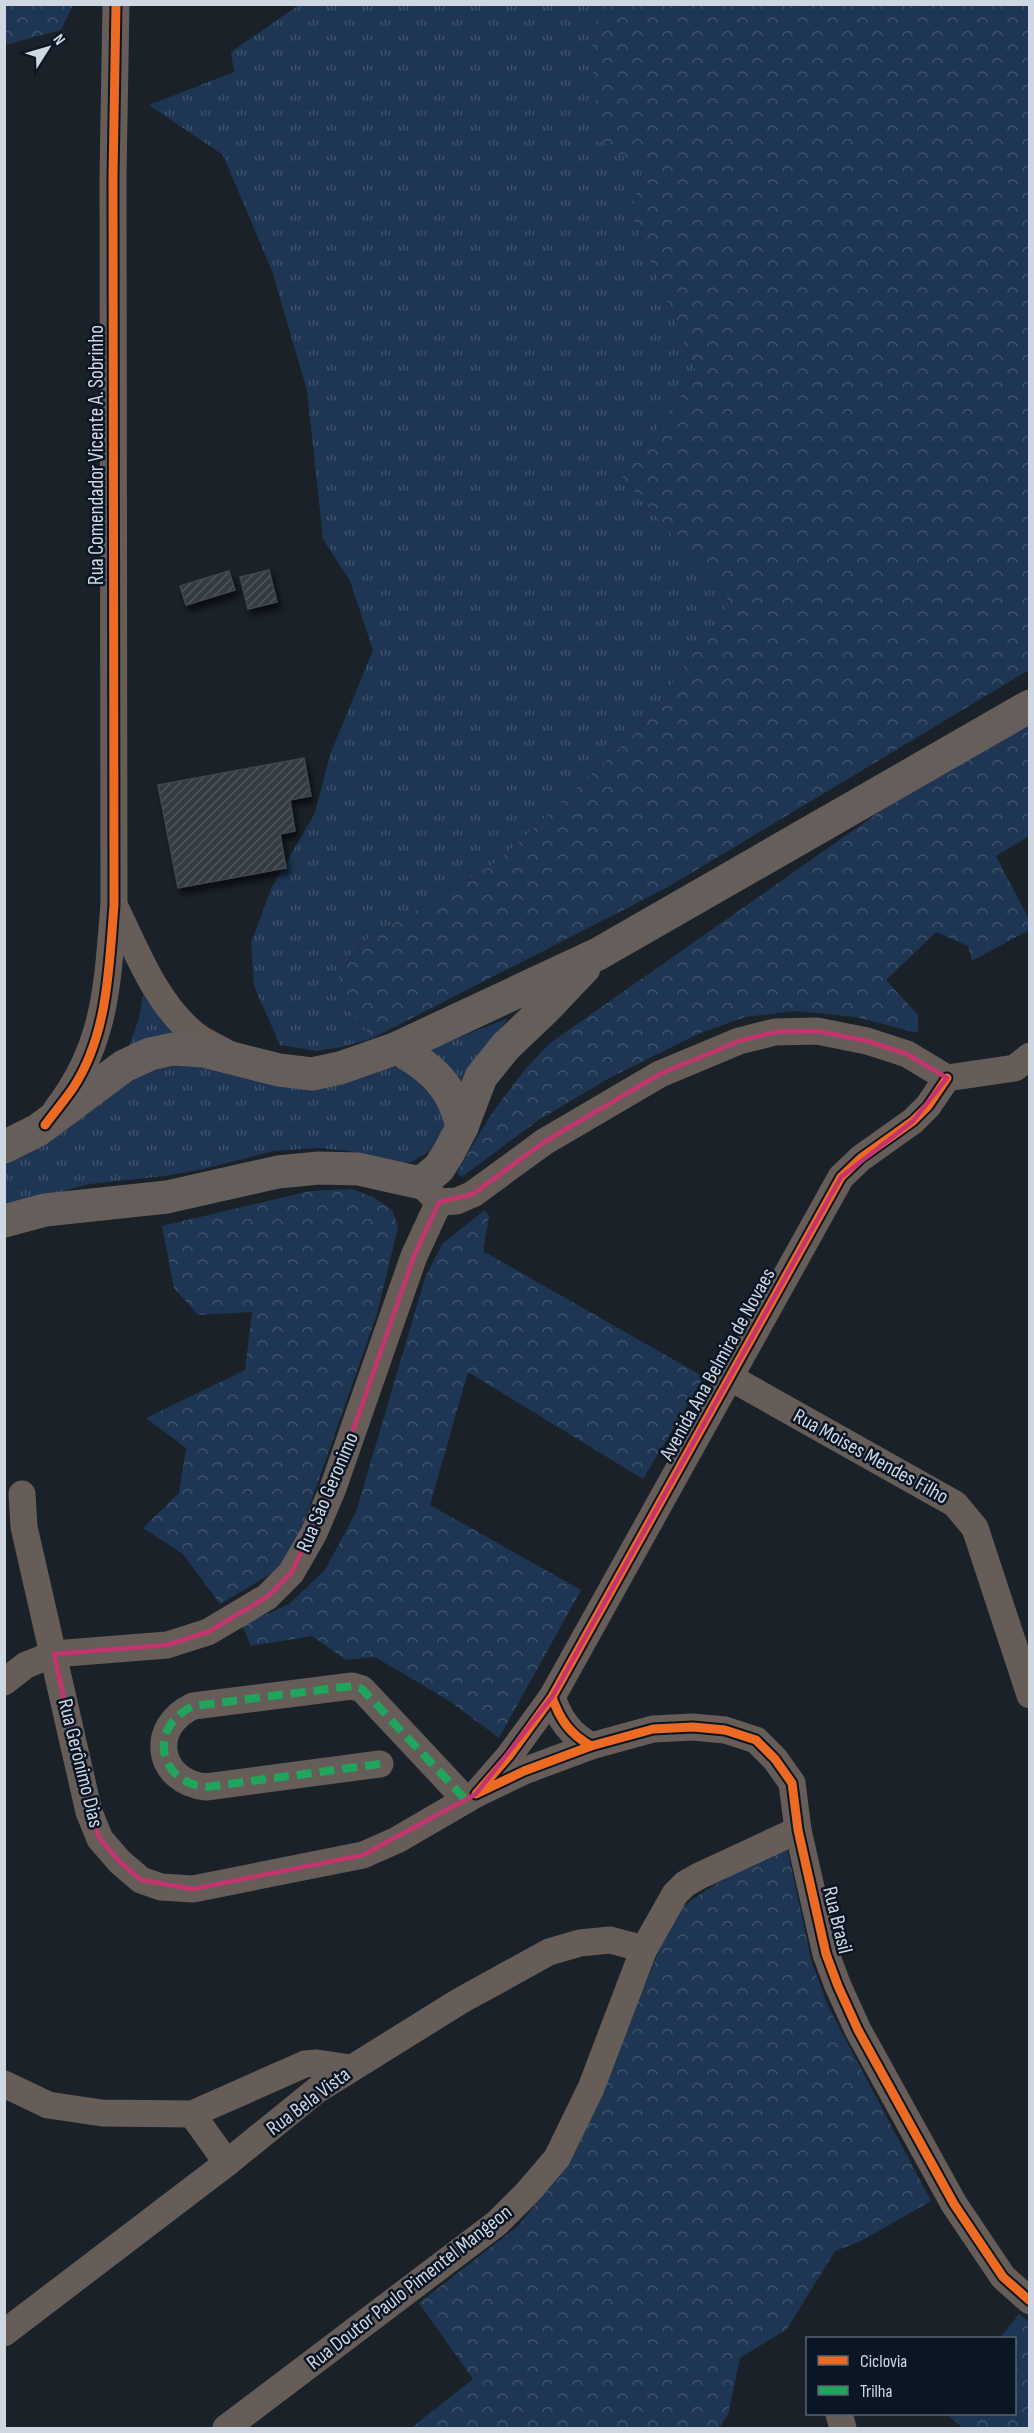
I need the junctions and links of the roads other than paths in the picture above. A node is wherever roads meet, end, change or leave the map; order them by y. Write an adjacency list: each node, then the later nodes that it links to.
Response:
1 (116, 4): 3 (street, Rua Comendador Vicente A. Sobrinho)
2 (1029, 706): 4 (main road)
3 (114, 905): 6 (street); 9 (street, Rua Comendador Vicente A. Sobrinho)
4 (597, 954): 5 (main road); 10 (main road)
5 (397, 1048): 6 (main road); 10 (main road)
6 (237, 1059): 9 (main road)
7 (1025, 1068): 8 (street)
8 (947, 1078): 12 (street); 14 (street, Avenida Ana Belmira de Novaes)
9 (45, 1125): 11 (main road)
10 (462, 1127): 12 (main road)
11 (4, 1146)
12 (430, 1192): 13 (main road); 16 (street, Rua São Geronimo)
13 (4, 1221)
14 (731, 1378): 18 (street, Rua Moises Mendes Filho); 19 (street, Avenida Ana Belmira de Novaes)
15 (22, 1494): 16 (street, Rua Gerônimo Dias)
16 (54, 1654): 17 (street, Rua São Geronimo); 22 (street, Rua Gerônimo Dias)
17 (4, 1682)
18 (1029, 1695)
19 (552, 1697): 20 (street); 22 (street, Avenida Ana Belmira de Novaes)
20 (591, 1746): 22 (street, Rua Brasil); 23 (street, Rua Brasil)
21 (380, 1764): 22 (street)
22 (471, 1797)
23 (798, 1830): 24 (street, Rua Doutor Paulo Pimentel Mangeon); 29 (street, Rua Brasil)
24 (644, 1949): 25 (street, Rua Bela Vista); 31 (street, Rua Doutor Paulo Pimentel Mangeon)
25 (351, 2068): 27 (street); 28 (street, Rua Bela Vista)
26 (4, 2084): 27 (street)
27 (192, 2114): 28 (street)
28 (227, 2163): 30 (street, Rua Bela Vista)
29 (1029, 2301)
30 (4, 2333)
31 (226, 2428)

